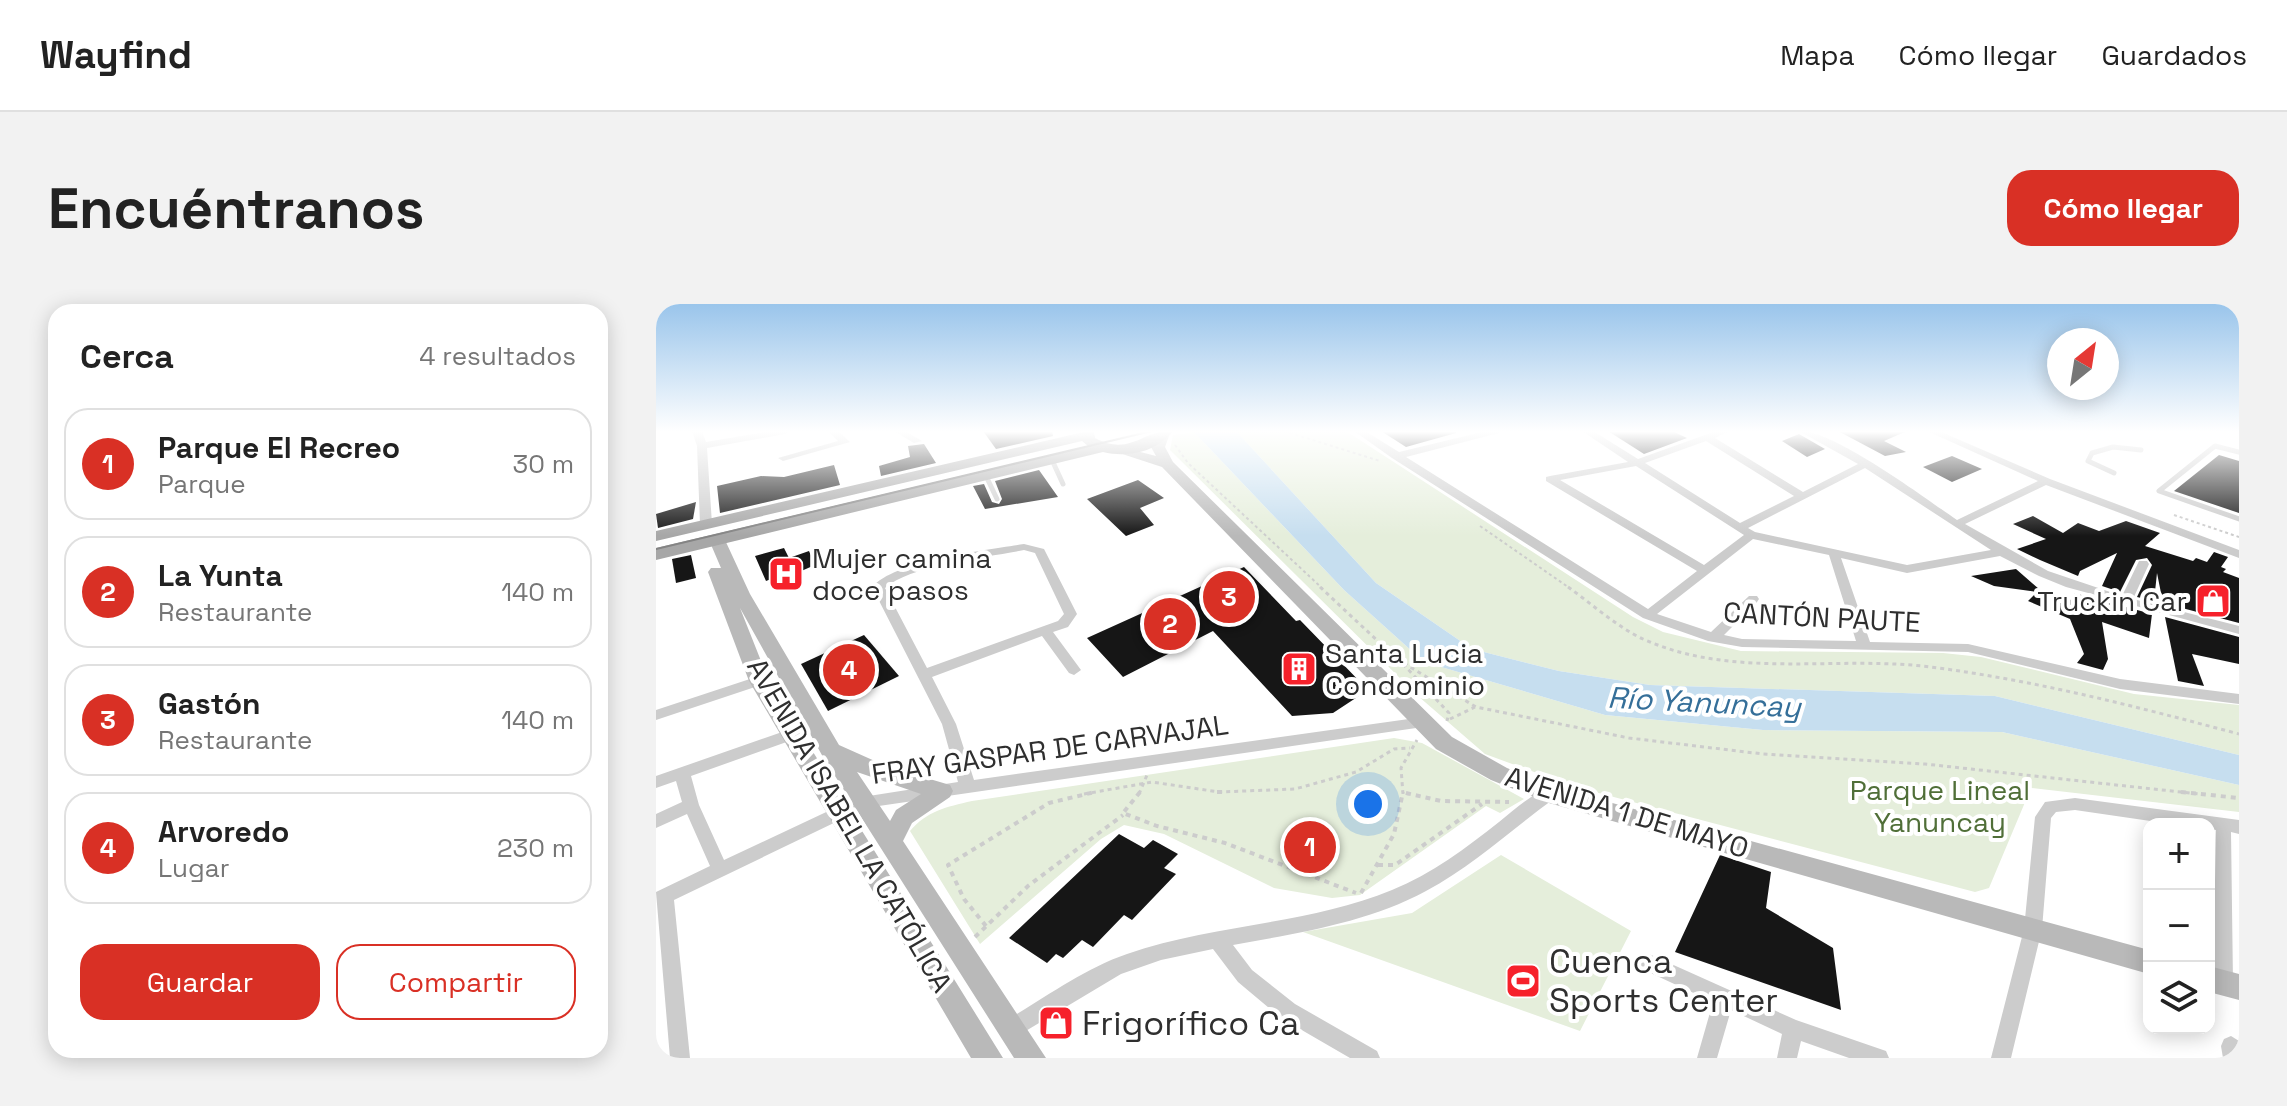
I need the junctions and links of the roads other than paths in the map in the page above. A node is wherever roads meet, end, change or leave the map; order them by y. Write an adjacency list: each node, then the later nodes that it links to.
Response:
1 (704, 466): 24 (street)
2 (995, 466): 24 (main road)
3 (1026, 466): 16 (main road)
4 (1055, 466): 18 (lane)
5 (1169, 466): 44 (main road, AVENIDA 1 DE MAYO)
6 (1412, 466): 34 (street, CANTÓN PAUTE)
7 (1620, 466): 31 (street)
8 (1642, 466): 23 (street)
9 (1754, 466): 19 (street)
10 (1861, 466): 19 (street)
11 (1872, 466): 22 (street)
12 (2012, 466): 17 (street)
13 (2099, 466): 15 (lane)
14 (2190, 466): 21 (lane)
15 (2114, 473)
16 (986, 476): 20 (lane); 24 (main road)
17 (2046, 481): 22 (street); 29 (street)
18 (1063, 484)
19 (1802, 496): 23 (street)
20 (997, 499)
21 (2239, 519)
22 (1959, 523): 26 (street)
23 (1745, 531): 28 (street); 31 (street)
24 (709, 535): 25 (main road); 27 (main road); 41 (main road, AVENIDA ISABEL LA CATÓLICA); 46 (main road, AVENIDA ISABEL LA CATÓLICA)
25 (656, 536)
26 (2001, 552): 28 (street); 33 (street)
27 (656, 554)
28 (1834, 554): 38 (street)
29 (2239, 554)
30 (2143, 564): 33 (street)
31 (1705, 571): 34 (street)
32 (1753, 599): 37 (street)
33 (2126, 600): 35 (street)
34 (1648, 615): 37 (street, CANTÓN PAUTE)
35 (2239, 630)
36 (1045, 631): 39 (street); 40 (street); 40 (street)
37 (1713, 638): 38 (street, CANTÓN PAUTE)
38 (1864, 645): 42 (street, CANTÓN PAUTE)
39 (1074, 670)
40 (923, 675): 49 (street)
41 (759, 681): 43 (street); 45 (main road, AVENIDA ISABEL LA CATÓLICA)
42 (2239, 699)
43 (656, 715)
44 (1430, 728): 49 (street, FRAY GASPAR DE CARVAJAL); 51 (main road, AVENIDA 1 DE MAYO)
45 (790, 735): 47 (street); 53 (main road, AVENIDA ISABEL LA CATÓLICA)
46 (831, 751): 50 (main road); 53 (main road, AVENIDA ISABEL LA CATÓLICA)
47 (682, 773): 48 (street); 52 (street)
48 (656, 782)
49 (968, 788): 50 (street, FRAY GASPAR DE CARVAJAL)
50 (942, 791): 53 (street, FRAY GASPAR DE CARVAJAL); 56 (main road)
51 (1549, 794): 59 (main road, AVENIDA 1 DE MAYO); 60 (street)
52 (691, 805): 54 (street); 57 (street)
53 (850, 808): 56 (main road, AVENIDA ISABEL LA CATÓLICA); 57 (street, FRAY GASPAR DE CARVAJAL); 69 (main road, AVENIDA ISABEL LA CATÓLICA)
54 (656, 821)
55 (2231, 830): 59 (street); 63 (street)
56 (890, 843): 65 (main road, AVENIDA ISABEL LA CATÓLICA)
57 (720, 870): 58 (street, FRAY GASPAR DE CARVAJAL)
58 (660, 898): 68 (street)
59 (2033, 929): 61 (main road, AVENIDA 1 DE MAYO); 67 (street)
60 (1218, 940): 65 (street); 71 (street)
61 (2143, 960)
62 (1649, 963): 64 (street)
63 (2224, 983)
64 (1724, 998): 66 (street); 72 (street)
65 (1012, 1028): 70 (main road, AVENIDA ISABEL LA CATÓLICA)
66 (1793, 1029): 73 (street); 74 (street)
67 (2004, 1056)
68 (680, 1058)
69 (988, 1058)
70 (1031, 1058)
71 (1370, 1058)
72 (1707, 1058)
73 (1787, 1058)
74 (1879, 1058)

